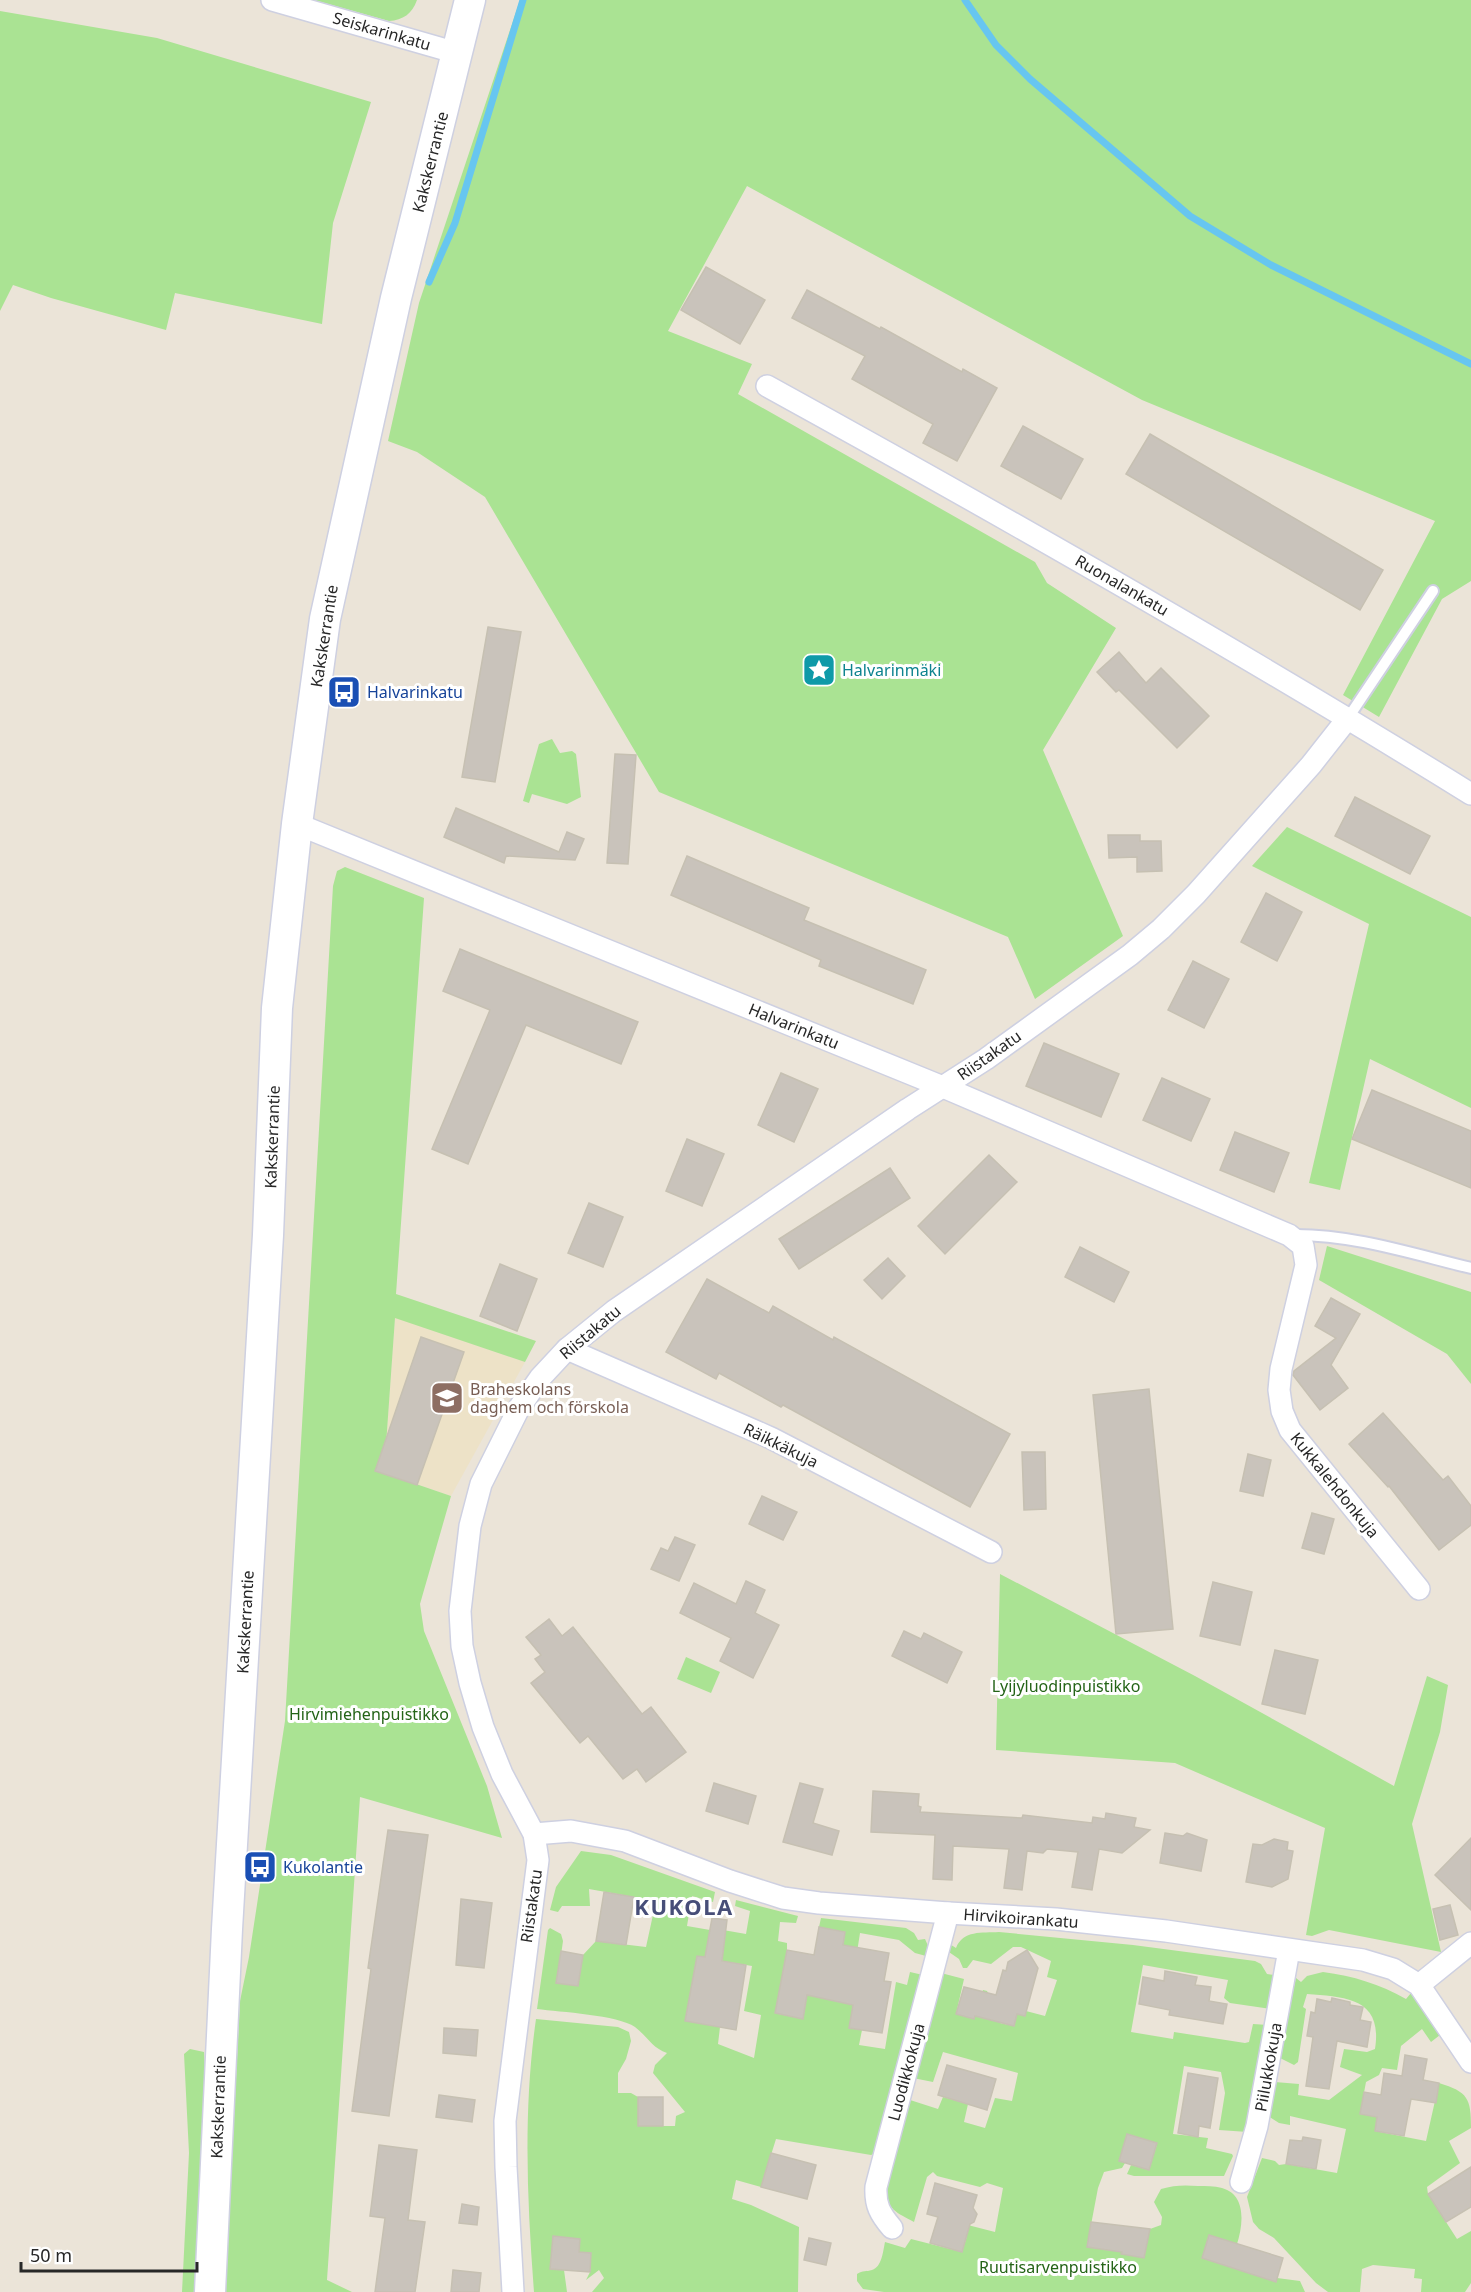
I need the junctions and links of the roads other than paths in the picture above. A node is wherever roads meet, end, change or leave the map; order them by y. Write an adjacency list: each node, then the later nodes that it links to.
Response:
1 (272, 0): 3 (street, Seiskarinkatu)
2 (470, 0): 3 (main road, Kakskerrantie)
3 (457, 53): 8 (main road, Kakskerrantie)
4 (767, 386): 6 (street, Ruonalankatu)
5 (1433, 591): 6 (lane)
6 (1348, 718): 7 (street, Ruonalankatu); 9 (street, Riistakatu)
7 (1471, 794)
8 (297, 824): 9 (street, Halvarinkatu); 23 (main road, Kakskerrantie)
9 (943, 1087): 10 (street, Halvarinkatu); 12 (street, Riistakatu)
10 (1288, 1235): 11 (lane); 14 (street, Kukkalehdonkuja)
11 (1471, 1268)
12 (567, 1349): 13 (street, Räikkäkuja); 15 (street, Riistakatu)
13 (991, 1552)
14 (1419, 1589)
15 (534, 1834): 16 (street, Hirvikoirankatu); 24 (street, Riistakatu)
16 (948, 1913): 18 (street, Hirvikoirankatu); 22 (street, Luodikkokuja)
17 (1471, 1943): 19 (street)
18 (1289, 1950): 19 (street, Hirvikoirankatu); 21 (street, Piilukkokuja)
19 (1419, 1985): 20 (street, Hirvikoirankatu)
20 (1471, 2062)
21 (1241, 2182)
22 (892, 2228)
23 (210, 2292)
24 (513, 2292)

